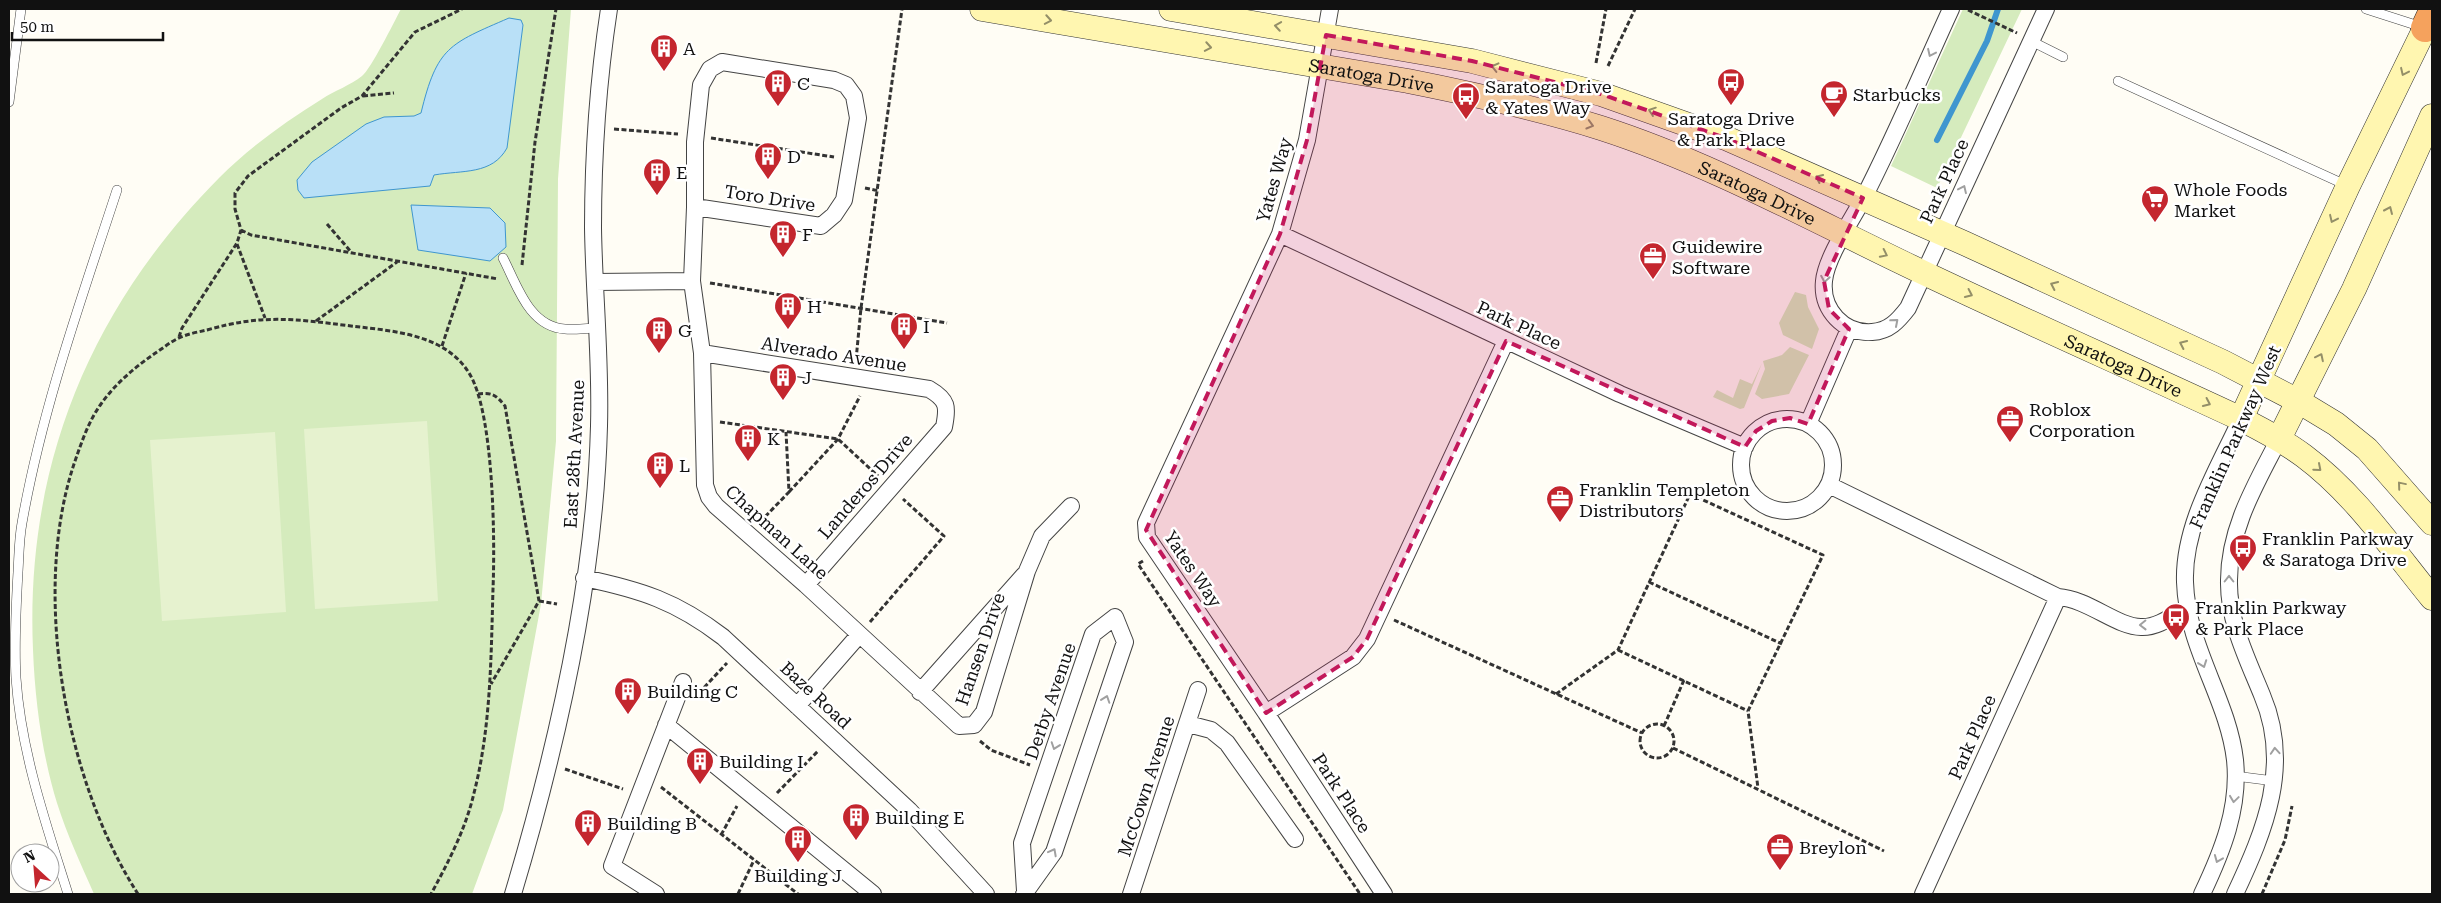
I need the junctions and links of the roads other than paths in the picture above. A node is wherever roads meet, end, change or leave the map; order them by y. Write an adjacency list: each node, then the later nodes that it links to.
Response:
1 (21, 9): 15 (lane)
2 (609, 9): 28 (street, East 28th Avenue)
3 (982, 9): 13 (main road, Saratoga Drive, one-way to 13)
4 (1171, 9): 10 (main road, Saratoga Drive, one-way to 4)
5 (1330, 9): 10 (street, Yates Way)
6 (1951, 9): 20 (street, one-way to 20)
7 (2046, 9): 11 (street, Park Place)
8 (2366, 9): 9 (lane)
9 (2430, 24): 18 (main road, Franklin Parkway West, one-way to 18)
10 (1326, 34): 13 (street, Yates Way); 20 (main road, Saratoga Drive, one-way to 10)
11 (2024, 37): 12 (lane); 22 (street, Park Place, one-way to 11)
12 (2063, 57)
13 (1321, 66): 23 (street, Yates Way); 24 (main road, Saratoga Drive, one-way to 24)
14 (2118, 81): 18 (lane)
15 (9, 102)
16 (2432, 116): 34 (main road, one-way to 16)
17 (851, 159): 21 (street, Toro Drive); 21 (street, Chapman Lane)
18 (2348, 186): 33 (main road, Franklin Parkway West, one-way to 33)
19 (117, 190): 62 (lane)
20 (1863, 198): 22 (main road, Saratoga Drive); 24 (street)
21 (695, 207): 27 (street, Chapman Lane)
22 (1942, 233): 26 (street, Park Place); 33 (main road, Saratoga Drive, one-way to 22)
23 (1280, 234): 31 (street, Park Place); 54 (street, Yates Way)
24 (1843, 234): 26 (main road, Saratoga Drive, one-way to 26); 30 (street, one-way to 30)
25 (504, 258): 29 (lane)
26 (1925, 274): 30 (street, Park Place, one-way to 26); 36 (main road, Saratoga Drive, one-way to 36)
27 (692, 281): 28 (street); 32 (street, Chapman Lane)
28 (595, 282): 29 (street, East 28th Avenue)
29 (597, 328): 44 (street, East 28th Avenue)
30 (1849, 329): 37 (street)
31 (1506, 341): 39 (street, Park Place); 54 (street)
32 (702, 352): 35 (street, Alverado Avenue); 45 (street, Chapman Lane)
33 (2259, 380): 34 (main road, Saratoga Drive); 36 (main road, Franklin Parkway West)
34 (2298, 401): 38 (main road); 42 (main road, Saratoga Drive, one-way to 34)
35 (947, 411): 45 (street, Landeros Drive)
36 (2241, 419): 38 (main road, Saratoga Drive); 48 (street, Franklin Parkway West)
37 (1808, 424): 39 (street); 40 (street)
38 (2279, 439): 47 (main road, Saratoga Drive, one-way to 47); 59 (street, one-way to 38)
39 (1745, 446): 40 (street)
40 (1830, 485): 46 (street)
41 (1071, 506): 43 (street, Hansen Drive)
42 (2432, 523)
43 (1027, 571): 52 (street, Hansen Drive); 57 (street, Hansen Drive)
44 (584, 578): 53 (street, Baze Road); 63 (street, East 28th Avenue)
45 (806, 584): 49 (street, Chapman Lane)
46 (2058, 597): 48 (street, one-way to 46); 69 (street, Park Place)
47 (2432, 598)
48 (2187, 608): 58 (street, Franklin Parkway West, one-way to 58)
49 (859, 635): 52 (street, Chapman Lane); 53 (street)
50 (683, 682): 56 (street)
51 (1198, 690): 55 (street, McCown Avenue)
52 (920, 692): 57 (street, Chapman Lane)
53 (798, 706): 66 (street, Baze Road)
54 (1266, 713): 68 (street, Park Place)
55 (1188, 724): 60 (street); 67 (street, McCown Avenue)
56 (666, 726): 64 (street); 65 (street)
57 (959, 726)
58 (2235, 776): 59 (lane); 70 (street, Franklin Parkway West, one-way to 70)
59 (2274, 781): 71 (street)
60 (1295, 839)
61 (1024, 893): 61 (street, Derby Avenue, one-way to 61)
62 (68, 894)
63 (512, 894)
64 (656, 894)
65 (873, 894)
66 (986, 894)
67 (1131, 894)
68 (1384, 894)
69 (1922, 894)
70 (2202, 894)
71 (2235, 894)

